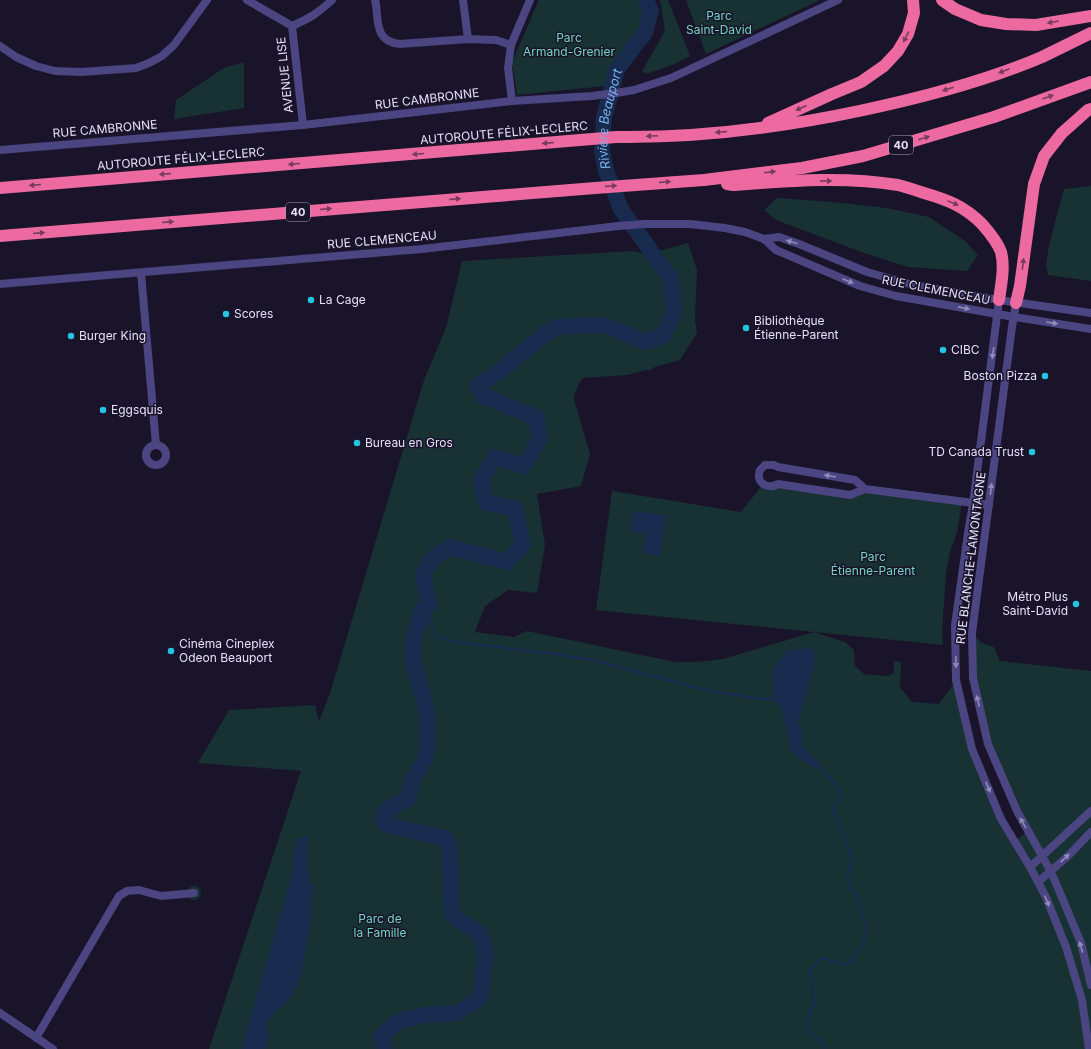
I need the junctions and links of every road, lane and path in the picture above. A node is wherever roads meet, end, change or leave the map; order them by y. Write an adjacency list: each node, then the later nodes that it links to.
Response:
1 (207, 0): 15 (street)
2 (247, 0): 11 (street, AVENUE LISE)
3 (332, 0): 11 (street)
4 (375, 0): 13 (street)
5 (463, 0): 13 (street)
6 (530, 0): 14 (street)
7 (838, 0): 17 (street, RUE CAMBRONNE)
8 (913, 0): 20 (highway, one-way to 20)
9 (942, 0): 10 (highway, one-way to 9)
10 (1091, 16)
11 (292, 26): 19 (street, AVENUE LISE)
12 (1091, 33): 20 (highway, AUTOROUTE FÉLIX-LECLERC, one-way to 20)
13 (468, 39): 14 (street)
14 (511, 45): 17 (street)
15 (0, 46)
16 (1091, 82): 22 (highway, 40, one-way to 16)
17 (512, 101): 19 (street, RUE CAMBRONNE)
18 (1091, 109): 29 (highway, one-way to 18)
19 (303, 125): 21 (street, RUE CAMBRONNE)
20 (755, 130): 23 (highway, AUTOROUTE FÉLIX-LECLERC, one-way to 23)
21 (0, 150)
22 (704, 180): 24 (highway, 40, one-way to 22); 28 (highway, one-way to 28)
23 (0, 188)
24 (0, 236)
25 (764, 239): 26 (street, RUE CLEMENCEAU); 28 (street, RUE CLEMENCEAU, one-way to 25); 31 (street, RUE CLEMENCEAU, one-way to 31)
26 (141, 273): 27 (street, RUE CLEMENCEAU); 34 (street)
27 (0, 284)
28 (999, 300): 29 (street, RUE CLEMENCEAU); 31 (street, RUE BLANCHE-LAMONTAGNE)
29 (1016, 303): 30 (street, RUE CLEMENCEAU); 32 (street, RUE BLANCHE-LAMONTAGNE)
30 (1091, 313)
31 (998, 314): 32 (street, RUE CLEMENCEAU); 36 (street, RUE BLANCHE-LAMONTAGNE, one-way to 36)
32 (1014, 317): 33 (street, RUE CLEMENCEAU, one-way to 33); 37 (street, RUE BLANCHE-LAMONTAGNE, one-way to 32)
33 (1091, 329)
34 (156, 445)
35 (865, 489): 35 (street, one-way to 35); 36 (street)
36 (974, 504): 37 (street); 41 (street, RUE BLANCHE-LAMONTAGNE, one-way to 41)
37 (988, 506): 40 (street, RUE BLANCHE-LAMONTAGNE, one-way to 37)
38 (1091, 811): 40 (street)
39 (1091, 832): 42 (street, one-way to 39)
40 (1042, 856): 41 (street); 42 (street, RUE BLANCHE-LAMONTAGNE)
41 (1030, 867): 43 (street, RUE BLANCHE-LAMONTAGNE)
42 (1051, 872): 43 (street); 45 (street, RUE BLANCHE-LAMONTAGNE, one-way to 42)
43 (1038, 882): 49 (street, RUE BLANCHE-LAMONTAGNE, one-way to 49)
44 (194, 893): 47 (street)
45 (1091, 985)
46 (0, 1013): 47 (street)
47 (36, 1038): 48 (street)
48 (53, 1049)
49 (1089, 1049)

